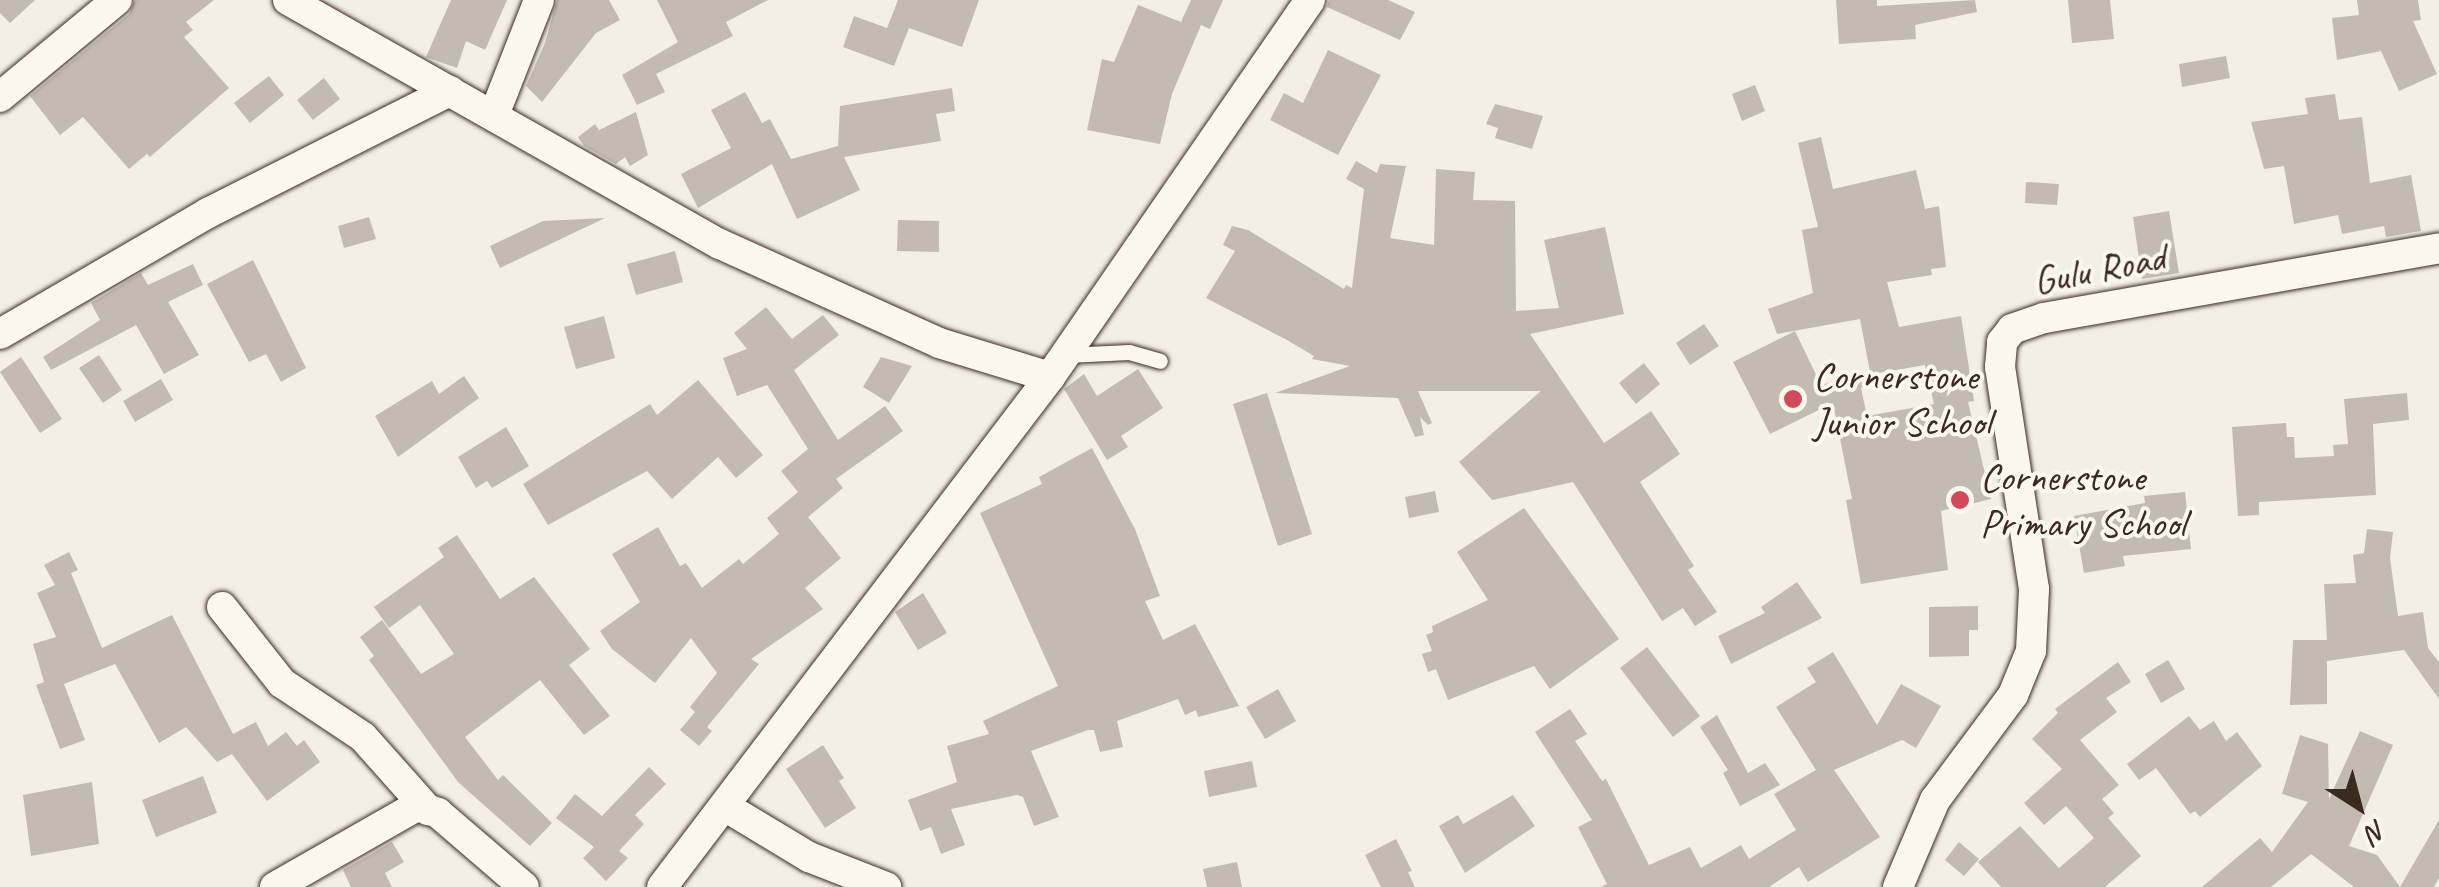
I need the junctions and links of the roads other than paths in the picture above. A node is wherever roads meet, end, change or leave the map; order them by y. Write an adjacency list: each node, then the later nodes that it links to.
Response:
1 (117, 0): 6 (street)
2 (288, 0): 5 (street)
3 (538, 0): 7 (street)
4 (1310, 0): 13 (street)
5 (450, 91): 7 (street); 9 (street)
6 (0, 96)
7 (494, 115): 13 (street)
8 (2439, 248): 21 (street, Gulu Road)
9 (0, 334)
10 (1146, 344): 11 (lane)
11 (1129, 352): 12 (lane); 13 (lane)
12 (1160, 361)
13 (1058, 366): 15 (street)
14 (222, 607): 16 (street)
15 (726, 806): 19 (street); 20 (street)
16 (428, 810): 17 (street); 18 (street)
17 (275, 887)
18 (524, 887)
19 (662, 887)
20 (886, 887)
21 (1898, 887)

